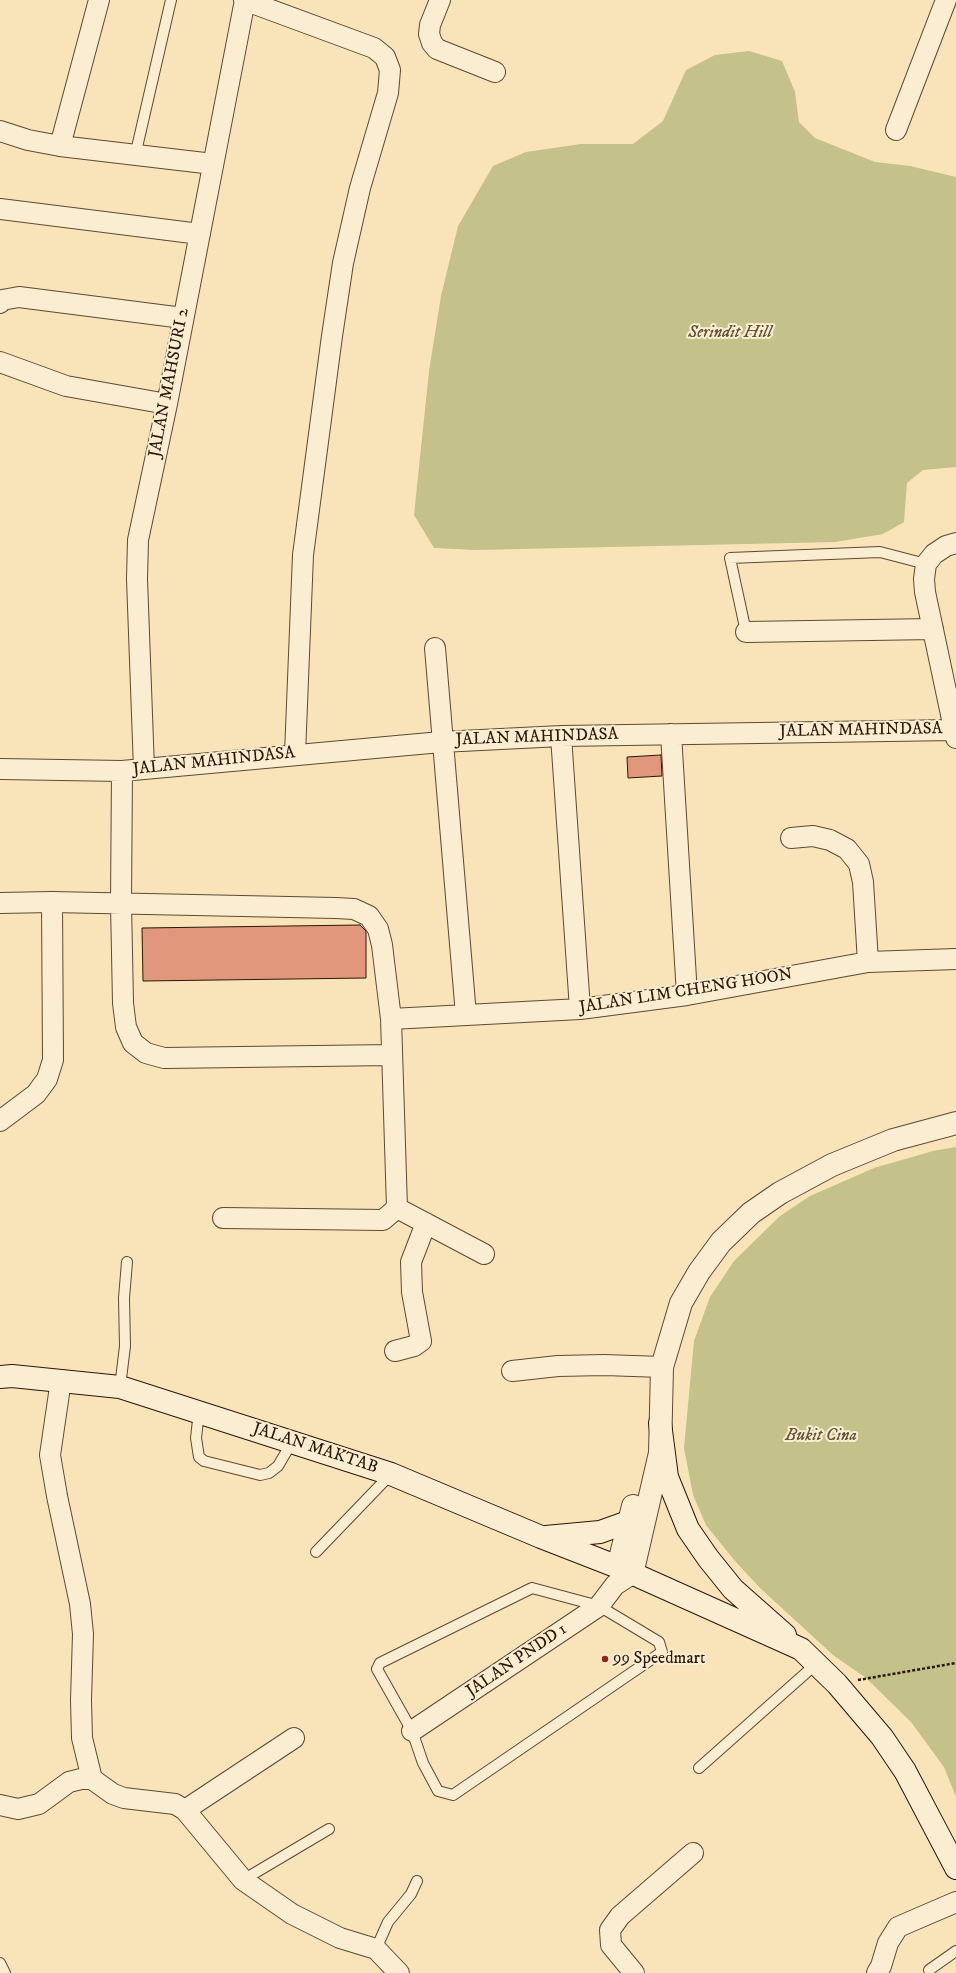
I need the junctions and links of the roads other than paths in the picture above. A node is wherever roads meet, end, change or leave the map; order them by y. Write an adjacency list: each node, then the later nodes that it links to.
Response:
1 (99, 0): 9 (street)
2 (171, 0): 10 (lane)
3 (245, 0): 11 (street, JALAN MAHSURI 2); 27 (street)
4 (440, 0): 6 (street)
5 (946, 0): 7 (street)
6 (495, 72)
7 (896, 130)
8 (0, 131): 9 (street)
9 (60, 146): 10 (street)
10 (135, 156): 11 (street)
11 (212, 164): 13 (street, JALAN MAHSURI 2)
12 (0, 209): 13 (street)
13 (200, 234): 15 (street, JALAN MAHSURI 2)
14 (1, 302): 15 (street)
15 (183, 318): 17 (street, JALAN MAHSURI 2)
16 (0, 362): 17 (street)
17 (167, 404): 29 (street, JALAN MAHSURI 2)
18 (956, 543): 19 (street)
19 (926, 564): 20 (street); 21 (lane)
20 (933, 629): 21 (street); 24 (street)
21 (746, 632)
22 (435, 648): 26 (street)
23 (671, 734): 24 (street, JALAN MAHINDASA); 25 (street, JALAN MAHINDASA); 37 (street)
24 (955, 734)
25 (561, 736): 26 (street, JALAN MAHINDASA); 38 (street)
26 (441, 742): 27 (street, JALAN MAHINDASA); 39 (street)
27 (296, 754): 29 (street, JALAN MAHINDASA)
28 (0, 769): 30 (street, JALAN MAHINDASA)
29 (144, 769): 30 (street, JALAN MAHINDASA)
30 (122, 771): 34 (street, JALAN MAHINDASA)
31 (791, 838): 36 (street)
32 (52, 902): 33 (street); 34 (street); 42 (street)
33 (0, 903)
34 (121, 903): 40 (street); 41 (street, JALAN MAHINDASA)
35 (956, 959): 36 (street, JALAN LIM CHENG HOON)
36 (868, 962): 37 (street, JALAN LIM CHENG HOON)
37 (687, 995): 38 (street, JALAN LIM CHENG HOON)
38 (580, 1009): 39 (street, JALAN LIM CHENG HOON)
39 (466, 1015): 40 (street, JALAN LIM CHENG HOON)
40 (390, 1019): 41 (street)
41 (392, 1055): 44 (street)
42 (0, 1121)
43 (956, 1123): 50 (main road)
44 (397, 1208): 45 (street); 46 (street)
45 (223, 1218)
46 (426, 1223): 47 (street); 49 (street)
47 (484, 1254)
48 (127, 1262): 54 (lane)
49 (395, 1351)
50 (662, 1367): 51 (street); 56 (main road)
51 (512, 1371)
52 (0, 1377): 53 (main road, JALAN MAKTAB)
53 (61, 1380): 54 (main road, JALAN MAKTAB); 69 (street)
54 (120, 1387): 55 (main road, JALAN MAKTAB)
55 (199, 1411): 57 (main road, JALAN MAKTAB); 57 (lane)
56 (660, 1423): 59 (main road); 62 (main road); 64 (main road)
57 (292, 1442): 58 (main road, JALAN MAKTAB)
58 (391, 1474): 60 (main road, JALAN MAKTAB); 61 (lane)
59 (628, 1522): 60 (main road); 62 (main road)
60 (541, 1537): 62 (main road, JALAN MAKTAB)
61 (316, 1552)
62 (622, 1575): 63 (street, JALAN PNDD 1); 64 (main road, JALAN MAKTAB)
63 (599, 1606): 66 (street, JALAN PNDD 1); 66 (lane); 66 (lane)
64 (801, 1649): 65 (main road)
65 (816, 1664): 68 (lane); 74 (main road)
66 (412, 1731)
67 (294, 1738): 71 (street)
68 (699, 1768)
69 (92, 1779): 70 (street); 71 (street)
70 (0, 1805)
71 (185, 1810): 75 (street)
72 (329, 1829): 75 (lane)
73 (693, 1853): 84 (street)
74 (956, 1868)
75 (243, 1880): 78 (street)
76 (417, 1880): 78 (lane)
77 (956, 1902): 85 (street)
78 (376, 1949): 83 (street)
79 (956, 1951): 81 (lane)
80 (0, 1963): 82 (lane)
81 (929, 1970)
82 (5, 1973)
83 (399, 1973)
84 (634, 1973)
85 (877, 1973)

